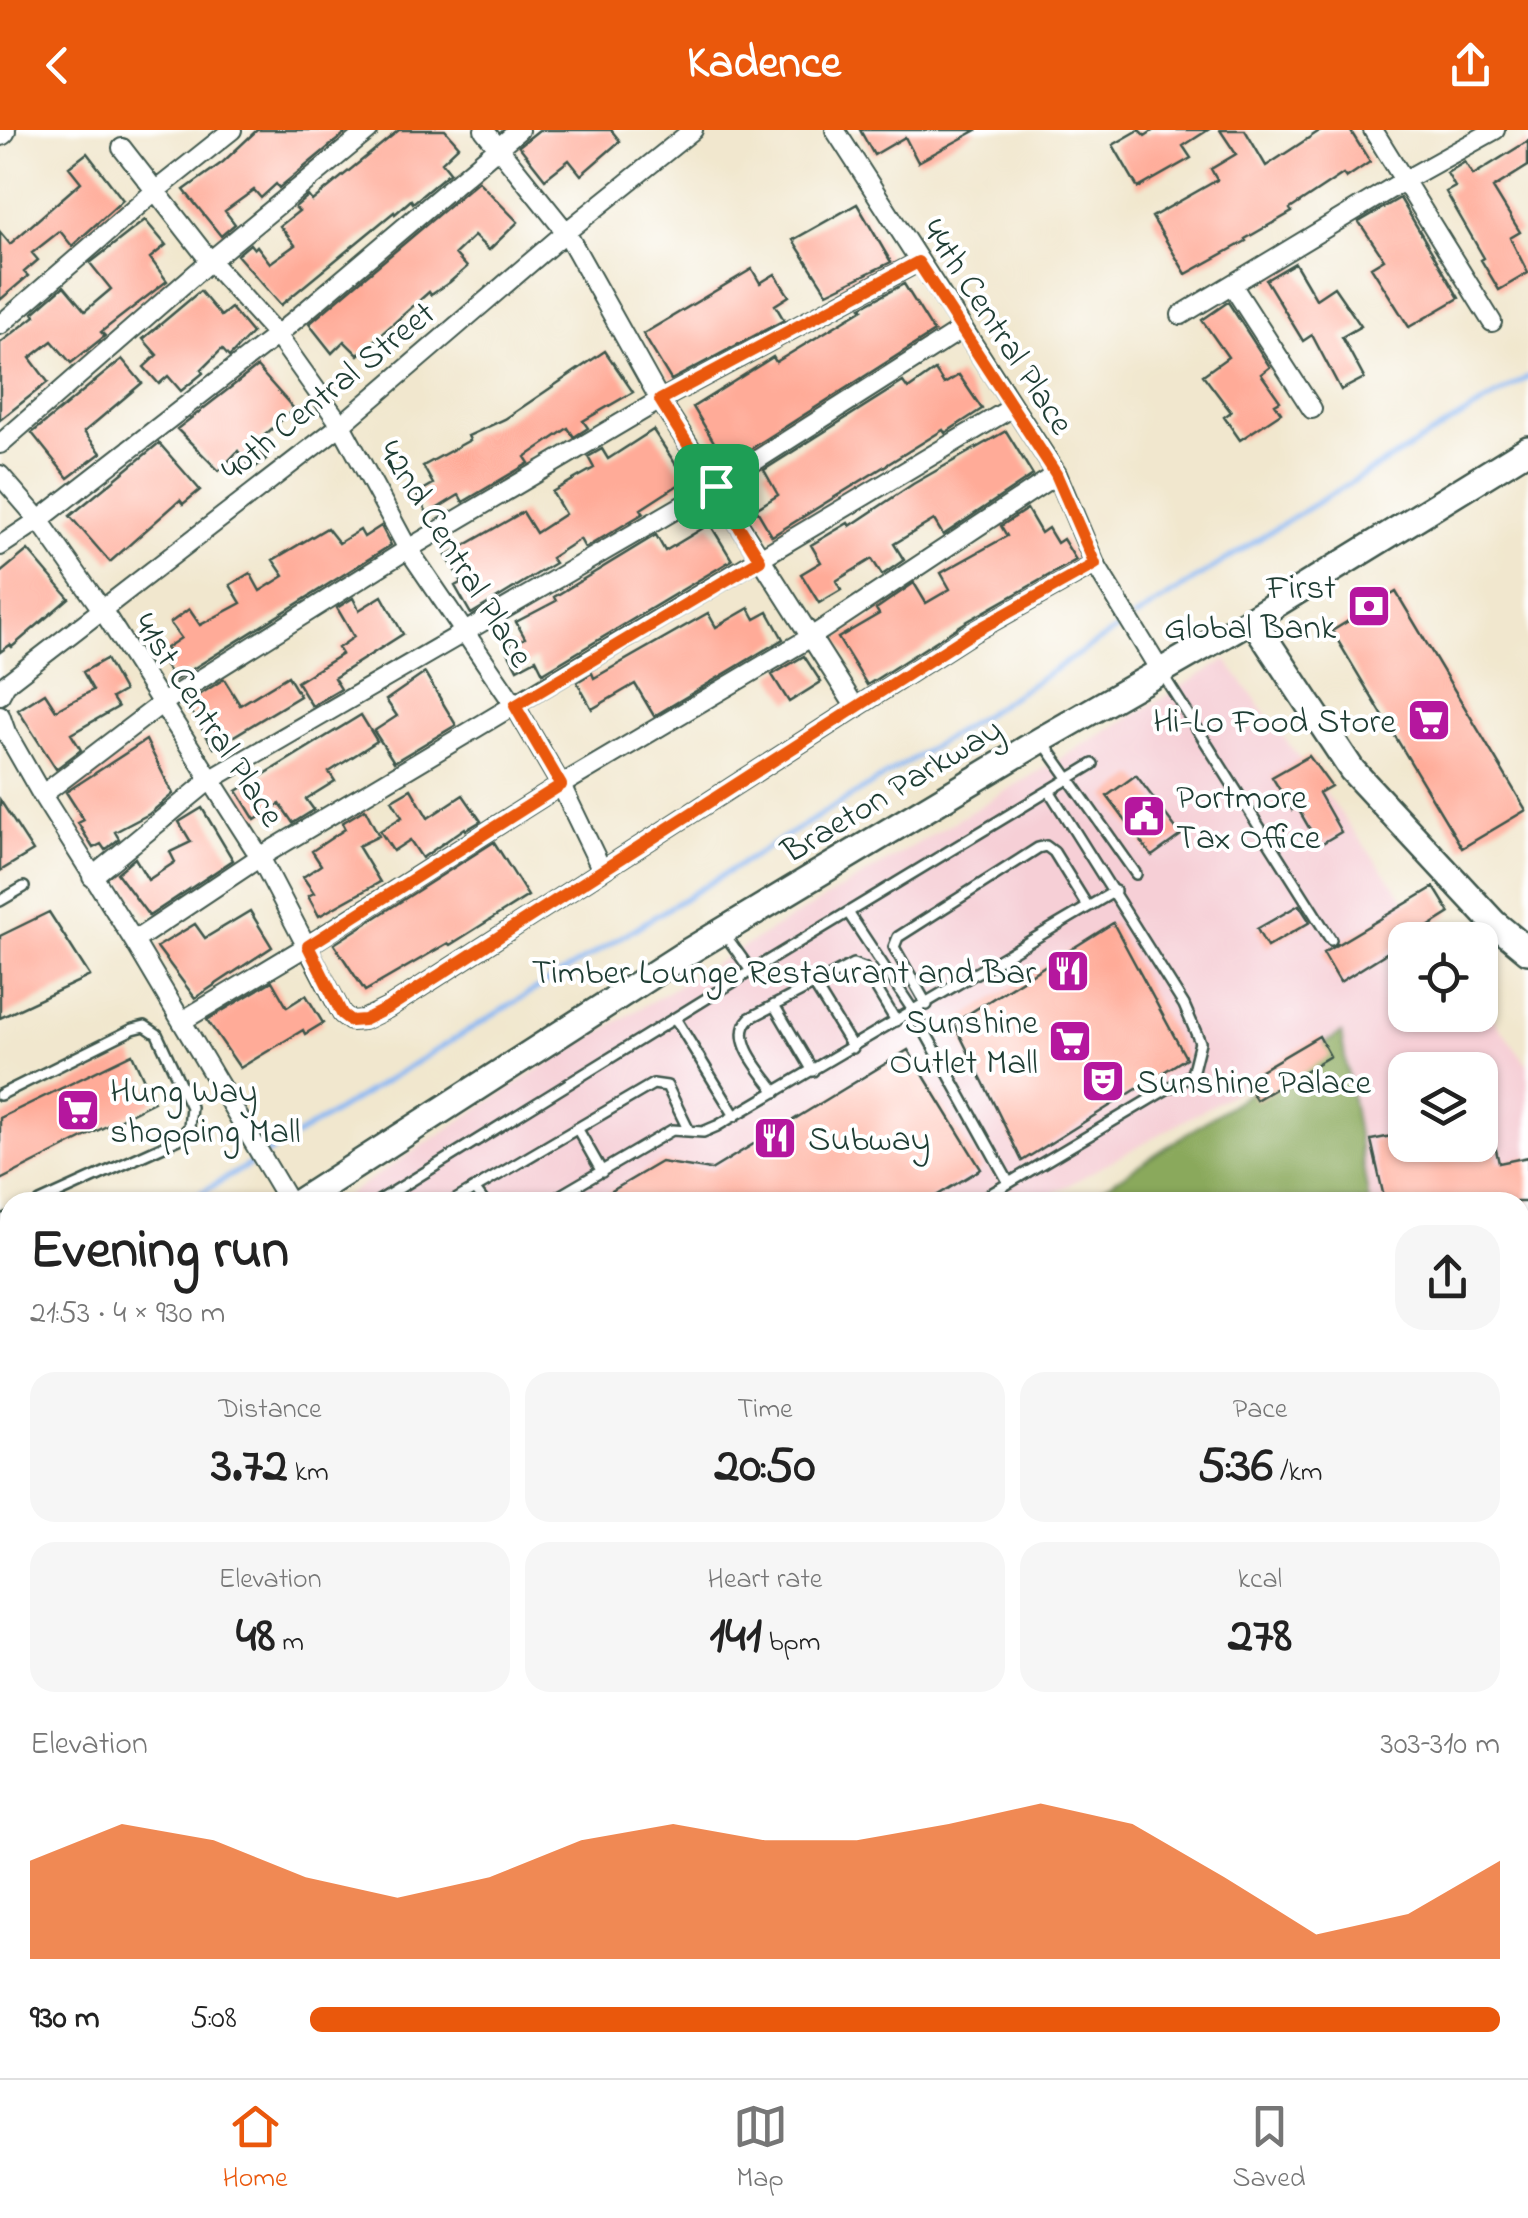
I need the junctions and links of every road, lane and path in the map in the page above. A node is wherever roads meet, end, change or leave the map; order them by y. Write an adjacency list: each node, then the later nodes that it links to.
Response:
1 (232, 130): 12 (street)
2 (370, 130): 14 (street)
3 (484, 130): 10 (street)
4 (519, 130): 10 (street)
5 (693, 130): 13 (street, 40th Central Street)
6 (835, 130): 15 (street, 44th Central Place)
7 (1373, 130): 11 (street)
8 (1495, 130): 11 (street)
9 (122, 148): 12 (street, 42nd Central Place)
10 (497, 148): 13 (street); 21 (street)
11 (1405, 180): 16 (street); 18 (street)
12 (154, 192): 14 (street, 42nd Central Place); 19 (street)
13 (566, 232): 22 (street); 25 (street, 40th Central Street)
14 (210, 261): 21 (street, 42nd Central Place); 26 (street)
15 (918, 262): 20 (street, 44th Central Place); 22 (street)
16 (1232, 285): 17 (street); 24 (street)
17 (1182, 316)
18 (1492, 322)
19 (0, 324)
20 (962, 328): 23 (street, 44th Central Place); 30 (street)
21 (277, 335): 25 (street, 42nd Central Place); 31 (street)
22 (660, 400): 30 (street); 33 (street)
23 (1013, 407): 28 (street, 44th Central Place); 34 (street)
24 (1312, 409)
25 (341, 424): 33 (street, 42nd Central Place); 36 (street, 40th Central Street)
26 (0, 444)
27 (1528, 449): 37 (main road, Braeton Parkway)
28 (1056, 474): 35 (street, 44th Central Place); 39 (street)
29 (0, 475): 31 (street, 41st Central Place)
30 (716, 486): 34 (street); 38 (street)
31 (39, 520): 32 (street); 36 (street, 41st Central Place)
32 (0, 546)
33 (408, 549): 38 (street, 42nd Central Place); 42 (street)
34 (760, 560): 39 (street); 43 (street)
35 (1099, 570): 40 (street, 44th Central Place); 44 (street)
36 (102, 610): 41 (street, 40th Central Street); 42 (street, 41st Central Place)
37 (1252, 619): 40 (main road, Braeton Parkway); 66 (main road)
38 (466, 632): 43 (street, 42nd Central Place); 49 (street)
39 (812, 637): 44 (street); 50 (street)
40 (1161, 672): 46 (main road, Braeton Parkway); 63 (lane)
41 (0, 695)
42 (162, 704): 49 (street, 41st Central Place); 52 (street)
43 (515, 706): 50 (street, 42nd Central Place); 53 (street)
44 (856, 708): 54 (street)
45 (0, 715): 52 (street)
46 (1041, 740): 48 (lane); 62 (main road, Braeton Parkway)
47 (1093, 764): 48 (lane)
48 (1069, 779): 51 (lane); 55 (lane)
49 (210, 780): 53 (street, 41st Central Place); 56 (street)
50 (561, 785): 54 (street, 42nd Central Place); 65 (street)
51 (1050, 792): 58 (lane); 61 (lane)
52 (42, 796): 56 (street)
53 (260, 857): 64 (street); 65 (street, 41st Central Place)
54 (601, 868): 65 (street, 41st Central Place)
55 (1136, 874)
56 (92, 877): 64 (street)
57 (24, 887): 59 (lane)
58 (1115, 891): 60 (lane); 83 (lane)
59 (0, 901)
60 (1088, 907): 69 (lane); 69 (lane)
61 (849, 914): 67 (lane); 71 (lane)
62 (723, 931): 67 (lane); 87 (main road, Braeton Parkway)
63 (1332, 940)
64 (134, 941): 73 (street)
65 (308, 946): 73 (street)
66 (1528, 951)
67 (751, 971): 72 (lane)
68 (813, 983): 70 (lane); 74 (lane); 75 (lane)
69 (927, 1004): 71 (lane)
70 (774, 1005): 76 (lane); 77 (lane)
71 (914, 1012): 74 (lane); 83 (lane)
72 (674, 1018): 79 (lane); 88 (lane)
73 (182, 1021): 86 (street)
74 (896, 1021): 75 (lane)
75 (853, 1048): 76 (lane)
76 (813, 1071): 77 (lane)
77 (776, 1092): 79 (lane)
78 (0, 1095): 85 (lane)
79 (735, 1116): 81 (lane)
80 (577, 1128): 81 (lane); 82 (lane); 84 (lane)
81 (689, 1131): 82 (lane)
82 (602, 1172): 90 (lane)
83 (1009, 1184): 91 (lane)
84 (475, 1190): 89 (lane)
85 (62, 1192)
86 (283, 1192)
87 (314, 1192)
88 (393, 1192)
89 (471, 1192)
90 (567, 1192)
91 (995, 1192)

